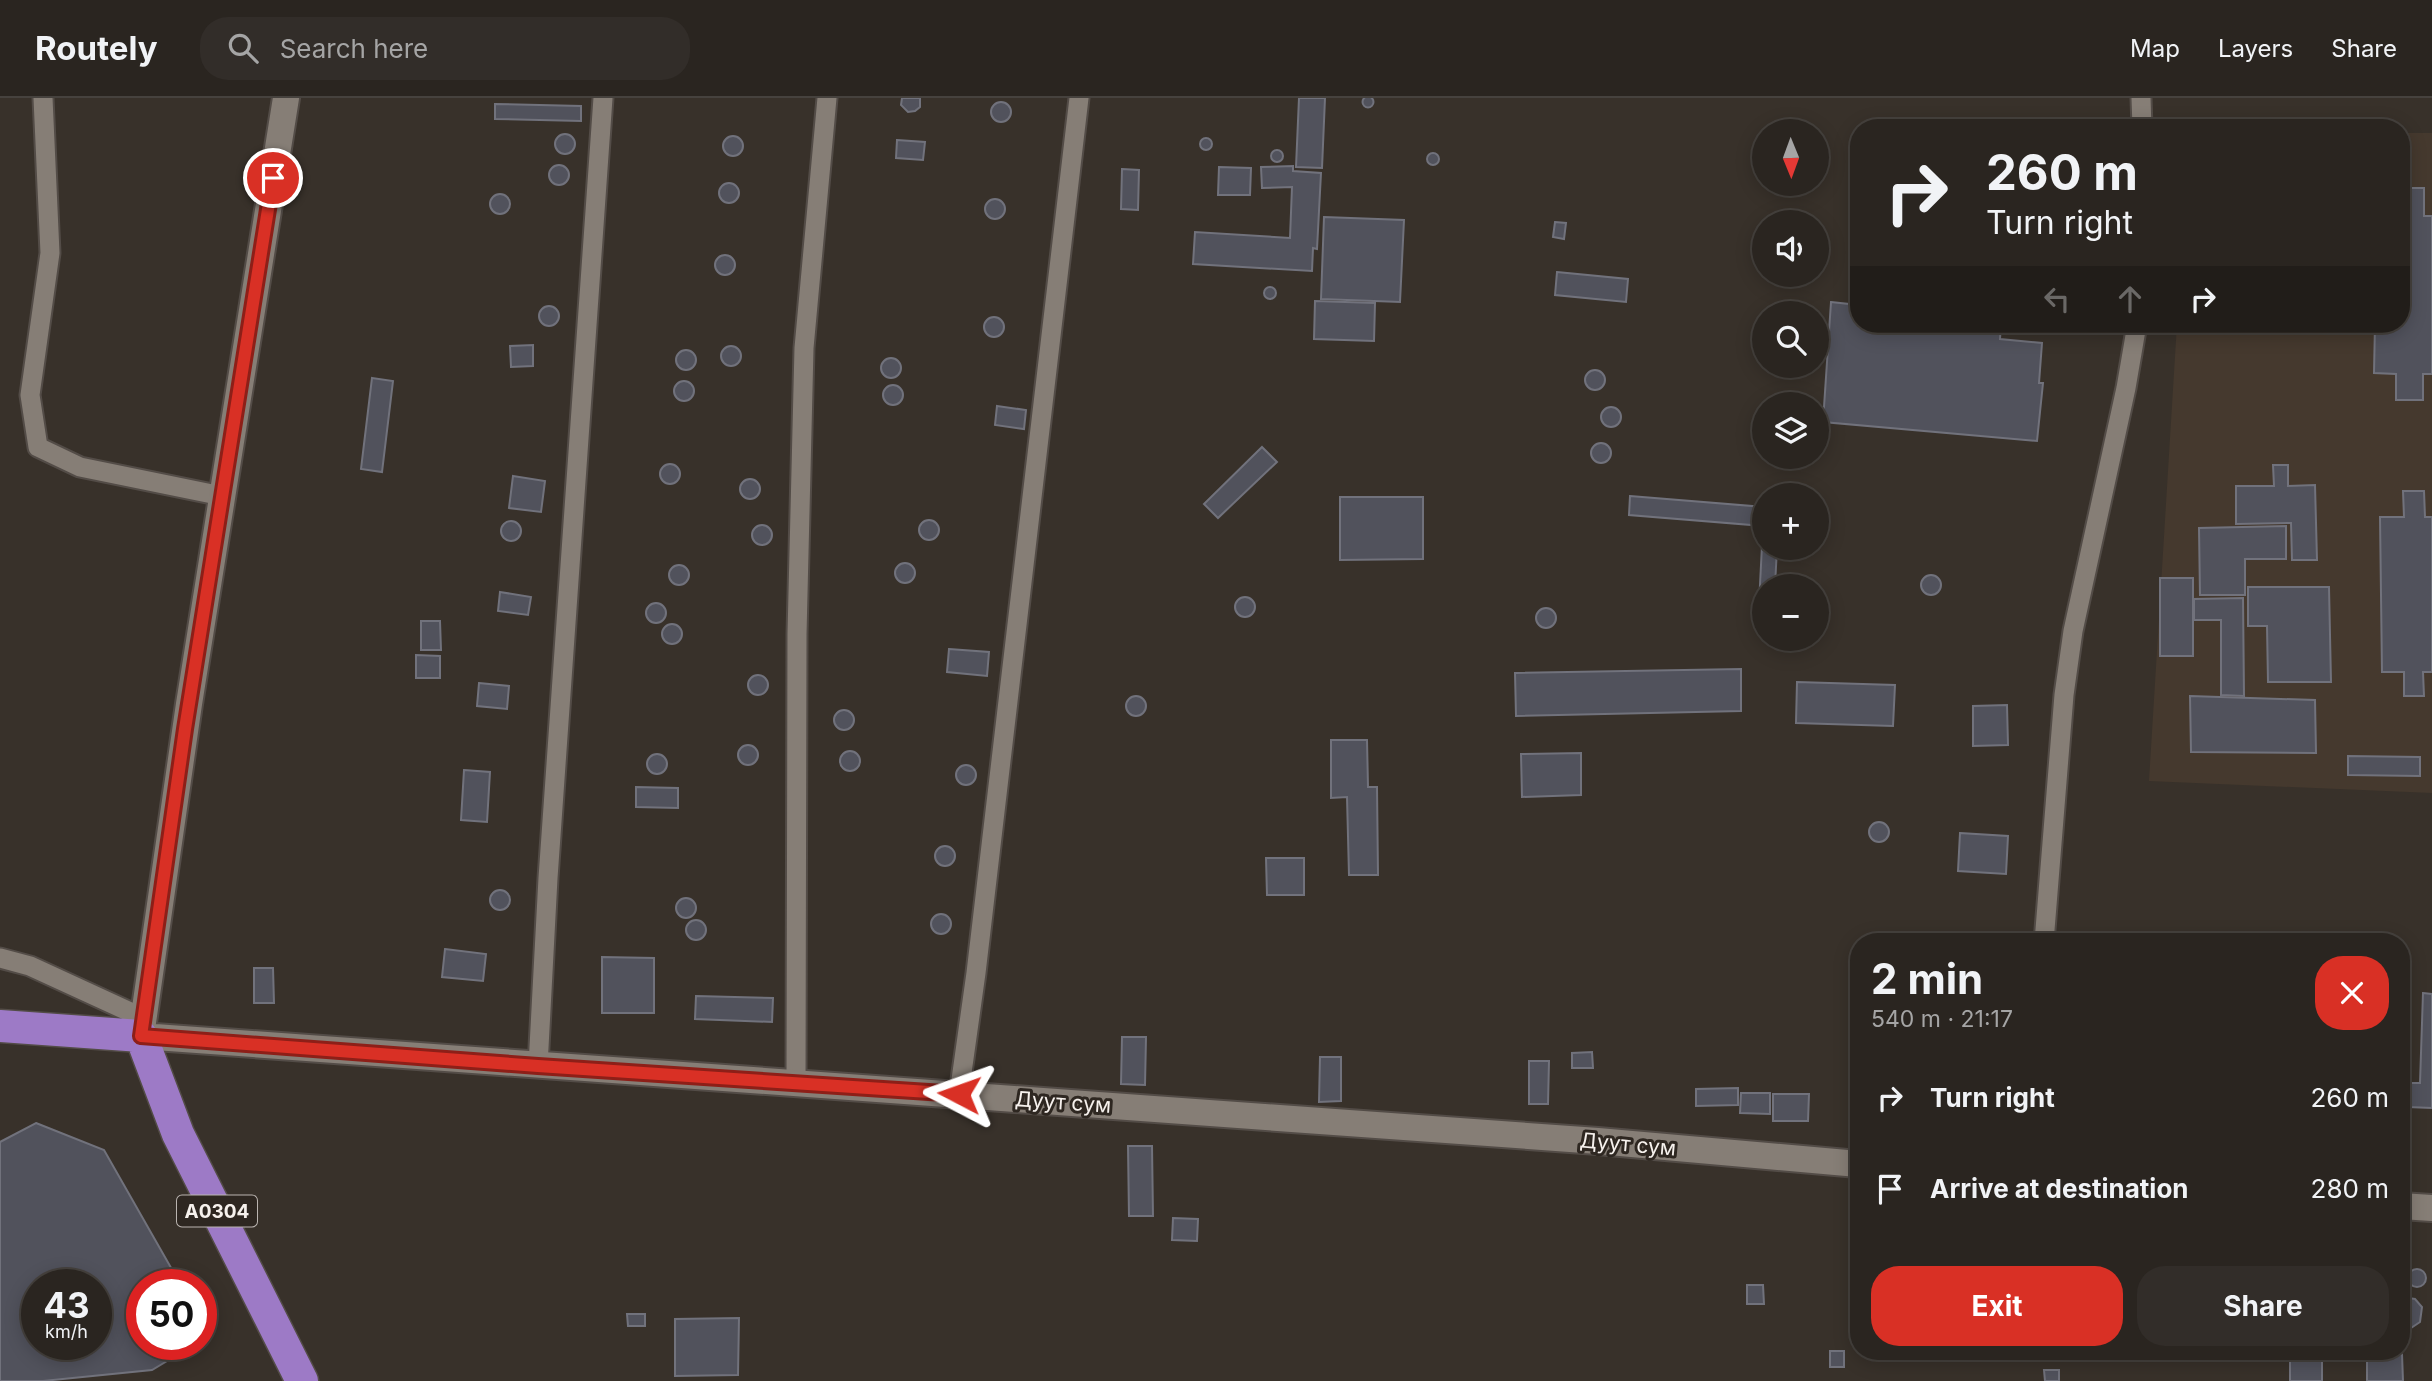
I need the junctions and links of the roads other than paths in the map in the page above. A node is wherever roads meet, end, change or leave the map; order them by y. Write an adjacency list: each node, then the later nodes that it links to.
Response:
1 (44, 98): 9 (street)
2 (286, 98): 9 (main road)
3 (603, 98): 14 (street)
4 (827, 98): 15 (street)
5 (1079, 98): 16 (street)
6 (2141, 98): 7 (street)
7 (2142, 119)
8 (2135, 333): 10 (street)
9 (222, 496): 13 (main road)
10 (2045, 933)
11 (0, 958): 13 (street)
12 (0, 1026): 13 (highway)
13 (142, 1027): 14 (main road, Дуут сум); 20 (highway, A0304)
14 (538, 1066): 15 (main road, Дуут сум)
15 (796, 1083): 16 (main road, Дуут сум)
16 (959, 1094): 17 (main road, Дуут сум)
17 (1850, 1163)
18 (2410, 1207): 19 (main road)
19 (2432, 1208)
20 (302, 1381)

